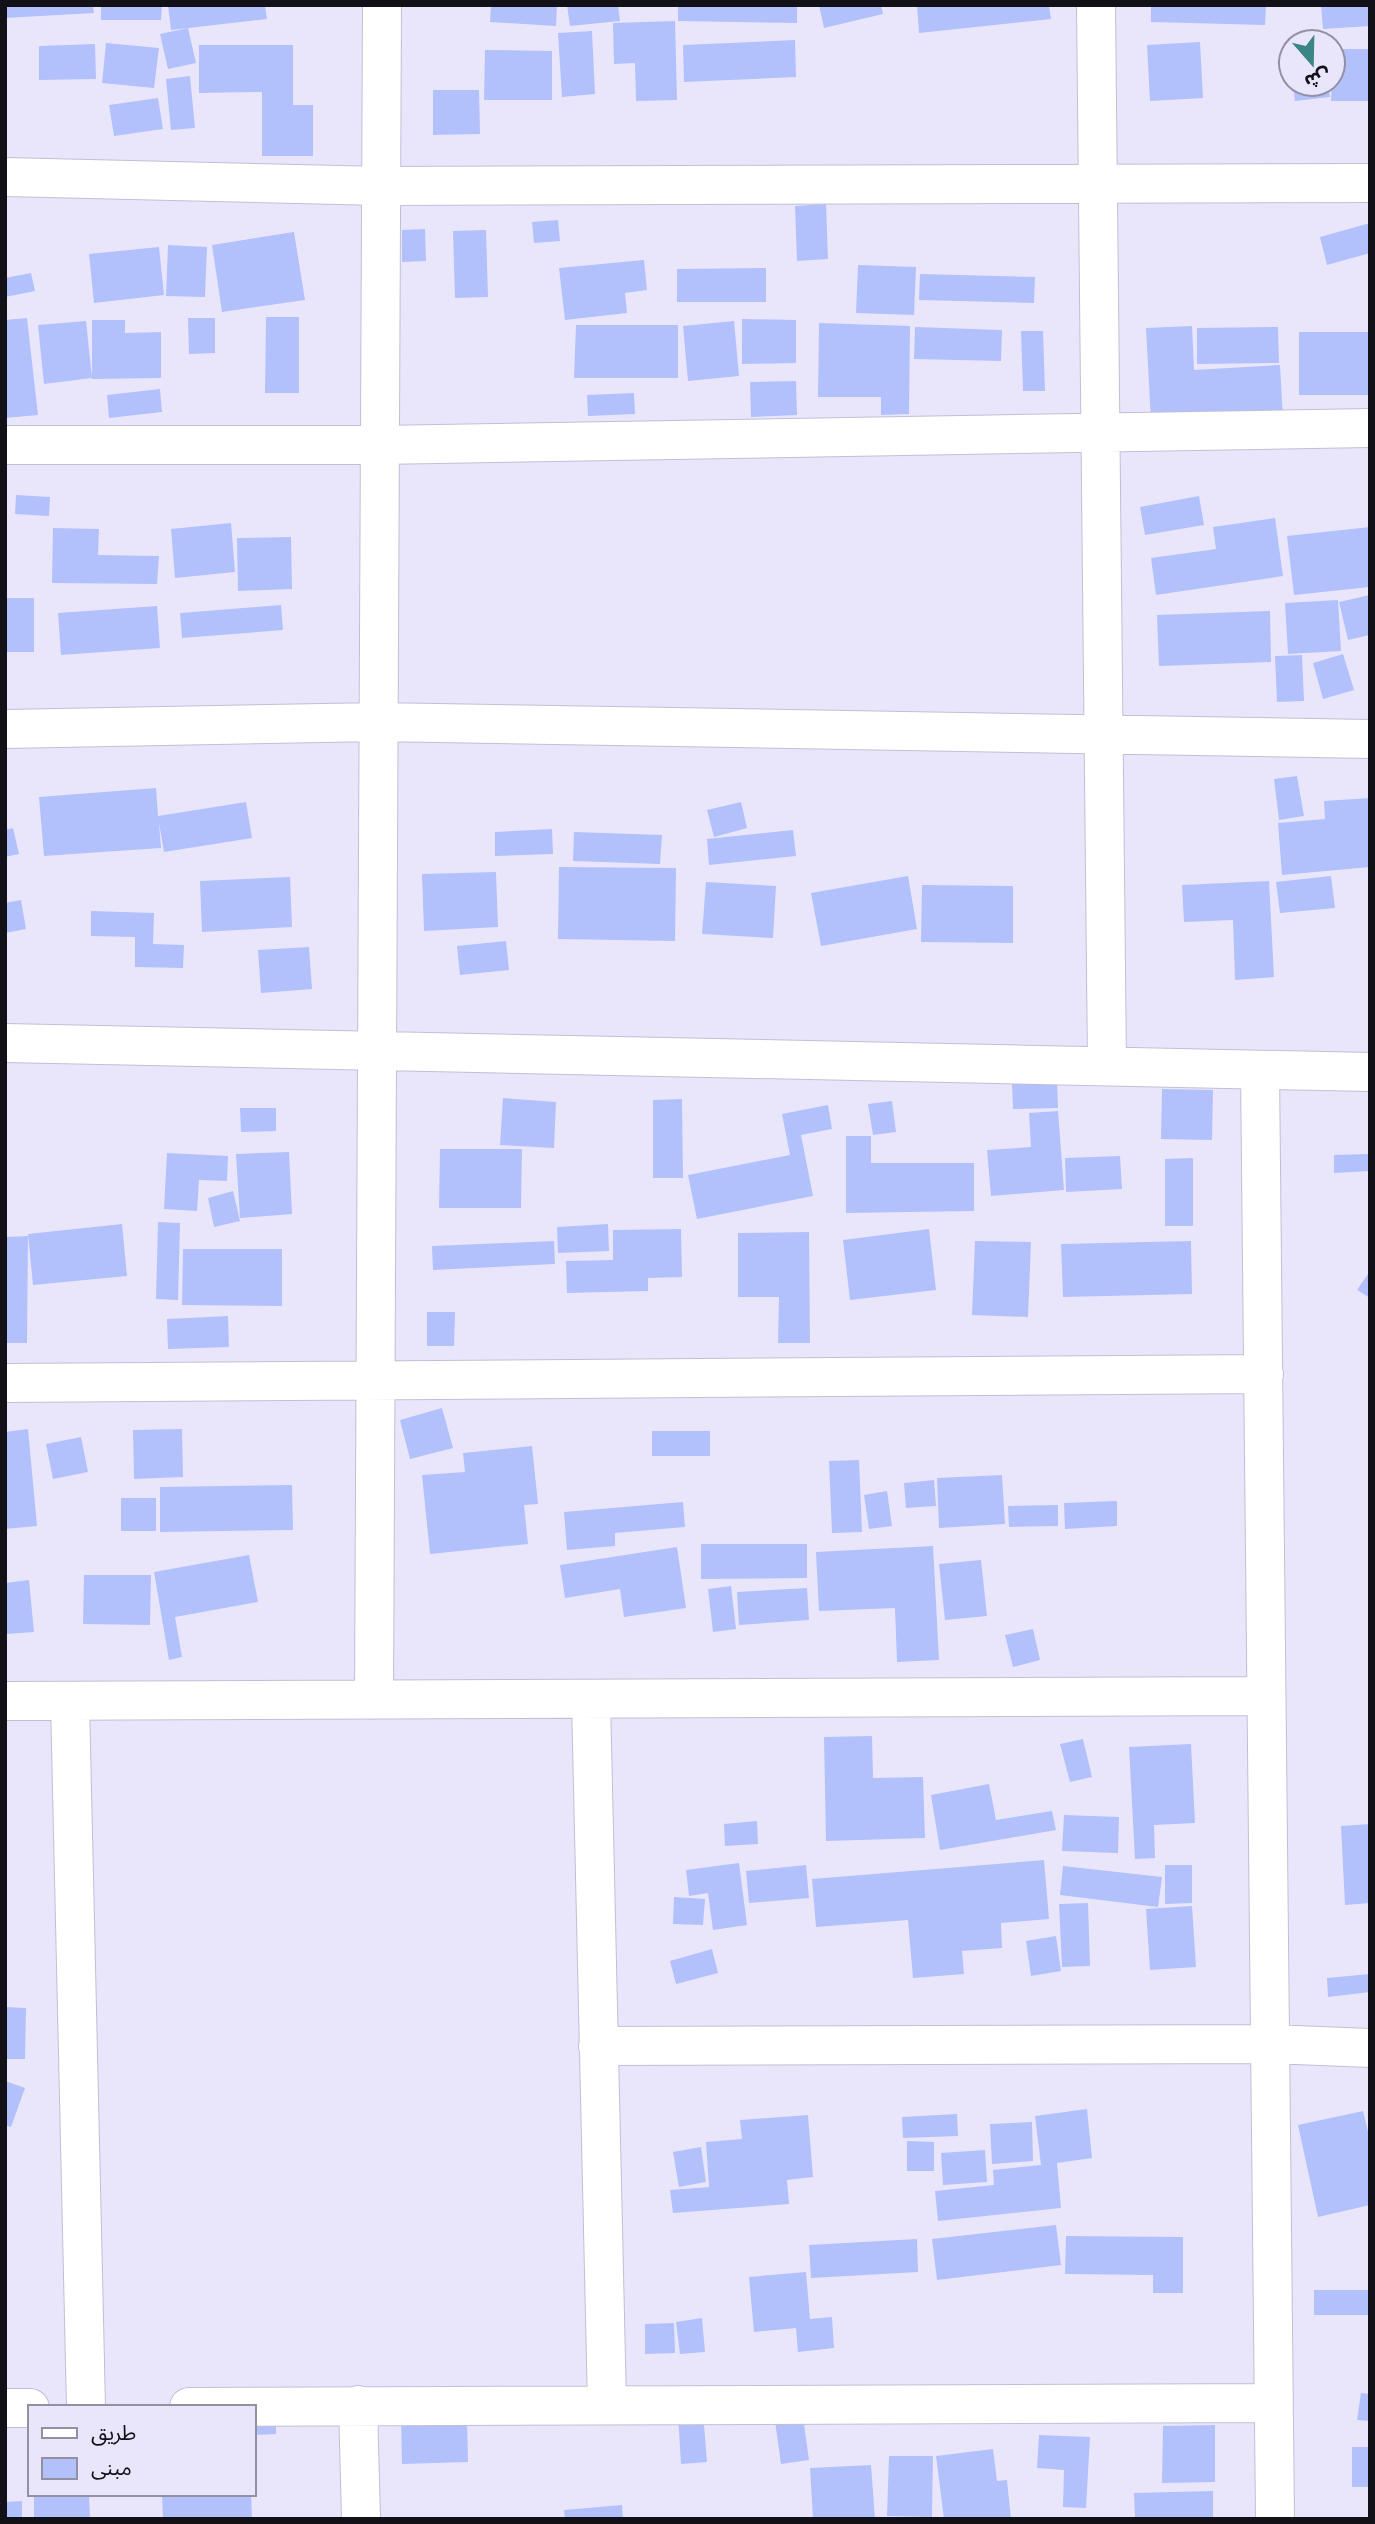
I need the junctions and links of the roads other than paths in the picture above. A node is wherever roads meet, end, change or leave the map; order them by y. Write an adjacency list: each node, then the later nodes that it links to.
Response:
1 (382, 5): 6 (street)
2 (1096, 5): 5 (street)
3 (5, 177): 6 (street)
4 (1370, 183): 5 (street)
5 (1098, 184): 6 (street); 8 (street)
6 (381, 186): 10 (street)
7 (1370, 428): 8 (street)
8 (1101, 433): 10 (street); 13 (street)
9 (5, 445): 10 (street)
10 (380, 445): 11 (street)
11 (379, 722): 12 (street); 13 (street); 16 (street)
12 (5, 729)
13 (1104, 735): 14 (street); 17 (street)
14 (1370, 739)
15 (5, 1043): 16 (street)
16 (377, 1051): 17 (street); 21 (street)
17 (1107, 1066): 18 (street)
18 (1261, 1070): 19 (street); 20 (street)
19 (1370, 1072)
20 (1264, 1374): 21 (street); 23 (street)
21 (376, 1380): 22 (street); 25 (street)
22 (5, 1383)
23 (1266, 1696): 24 (street); 28 (street)
24 (591, 1699): 25 (street); 29 (street)
25 (374, 1700): 26 (street)
26 (70, 1701): 27 (street); 33 (street)
27 (5, 1702)
28 (1270, 2044): 29 (street); 30 (street); 31 (street)
29 (598, 2046): 32 (street)
30 (1370, 2048)
31 (1273, 2403): 32 (street); 39 (street)
32 (607, 2404): 34 (street)
33 (86, 2405)
34 (358, 2405): 35 (street); 38 (street)
35 (256, 2406)
36 (5, 2408): 37 (street)
37 (28, 2408)
38 (361, 2519)
39 (1275, 2519)

